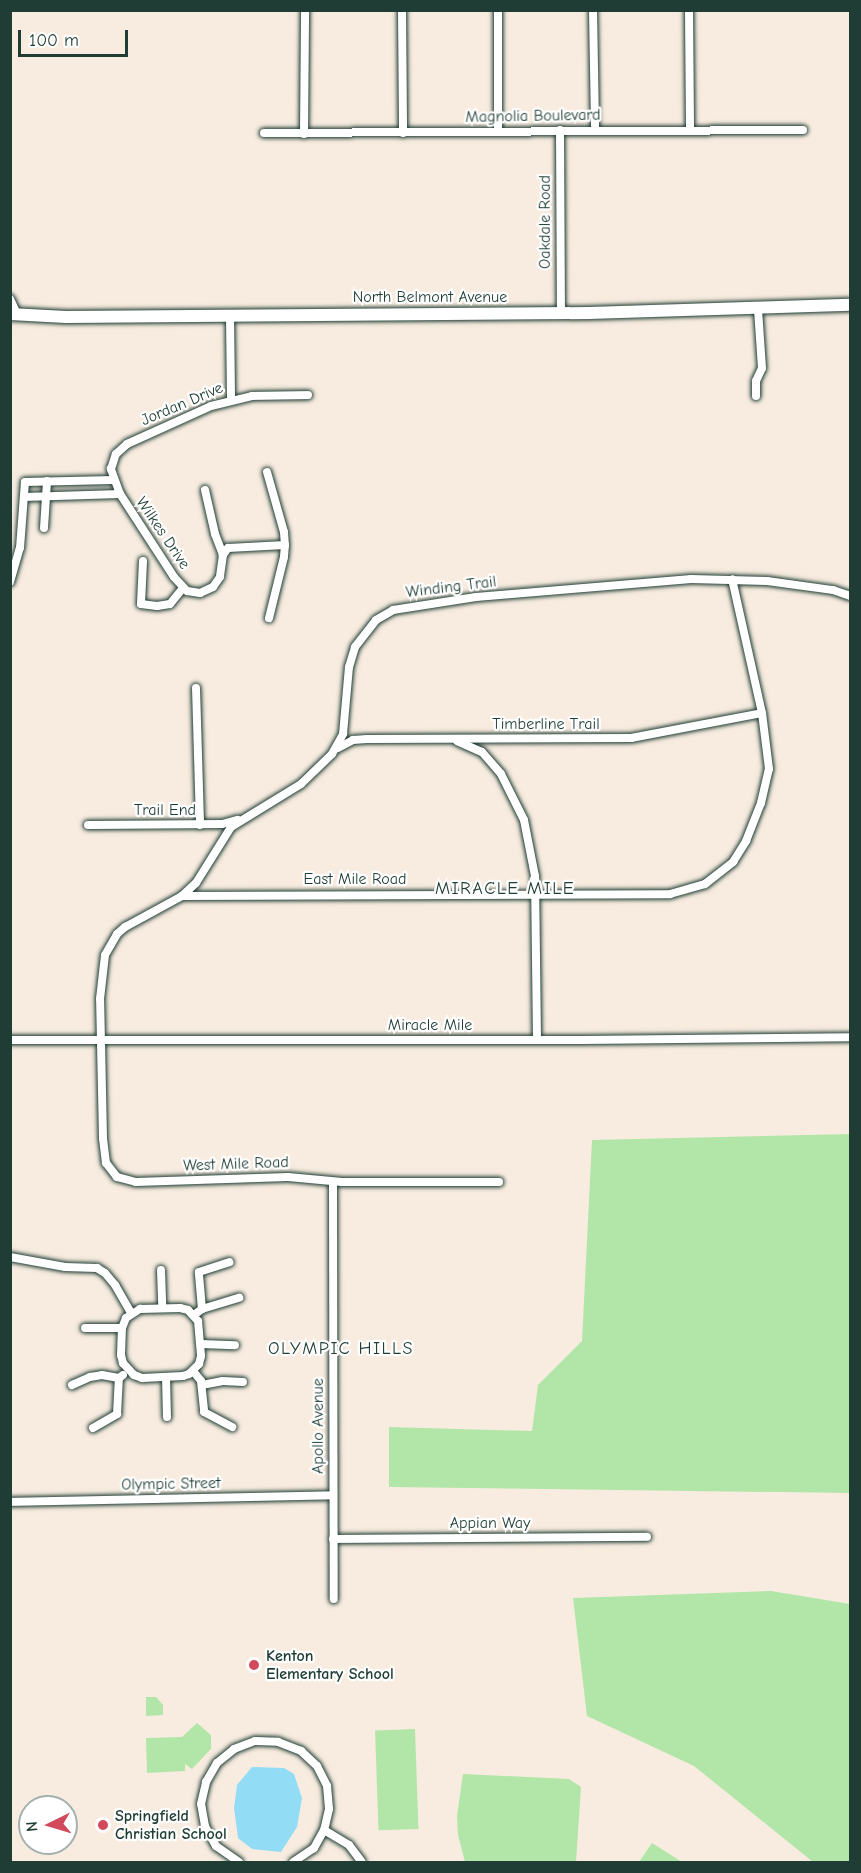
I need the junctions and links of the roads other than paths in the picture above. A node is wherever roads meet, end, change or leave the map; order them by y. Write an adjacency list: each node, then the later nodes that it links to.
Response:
1 (305, 10): 13 (street)
2 (402, 10): 12 (street)
3 (498, 10): 10 (street)
4 (593, 10): 8 (street)
5 (689, 10): 6 (street)
6 (690, 129): 8 (street, Magnolia Boulevard); 9 (street, Magnolia Boulevard)
7 (560, 130): 8 (street, Magnolia Boulevard); 10 (street, Magnolia Boulevard); 17 (street, Oakdale Road)
8 (595, 130)
9 (803, 130)
10 (498, 131): 12 (street, Magnolia Boulevard)
11 (264, 133): 13 (street, Magnolia Boulevard)
12 (403, 133): 13 (street, Magnolia Boulevard)
13 (304, 134)
14 (10, 299): 18 (street)
15 (850, 305): 16 (street, North Belmont Avenue)
16 (758, 309): 17 (street, North Belmont Avenue); 21 (street)
17 (561, 313): 19 (street, North Belmont Avenue)
18 (14, 314): 19 (street, North Belmont Avenue)
19 (230, 315): 22 (street)
20 (308, 395): 22 (street, Jordan Drive)
21 (756, 396)
22 (231, 399): 24 (street, Jordan Drive)
23 (267, 472): 31 (street)
24 (113, 480): 25 (street); 27 (street)
25 (47, 481): 28 (street); 29 (street)
26 (205, 490): 32 (street)
27 (120, 494): 29 (street); 36 (street, Wilkes Drive)
28 (24, 497): 29 (street); 35 (street)
29 (46, 497): 30 (street)
30 (44, 528)
31 (285, 545): 32 (street); 38 (street)
32 (223, 555): 36 (street)
33 (143, 561): 36 (street)
34 (732, 579): 37 (street, Winding Trail); 40 (street, East Mile Road); 42 (street, Winding Trail)
35 (10, 582)
36 (183, 588)
37 (850, 596)
38 (269, 618)
39 (196, 688): 45 (street)
40 (762, 713): 41 (street, Timberline Trail); 46 (street, East Mile Road)
41 (453, 740): 42 (street, Timberline Trail); 46 (street)
42 (332, 754): 43 (street, Winding Trail)
43 (241, 819): 45 (street, Trail End); 47 (street, Winding Trail)
44 (88, 825): 45 (street, Trail End)
45 (200, 825)
46 (535, 894): 47 (street, East Mile Road); 51 (street)
47 (182, 896): 50 (street, East Mile Road)
48 (850, 1037): 51 (street, Miracle Mile)
49 (10, 1040): 50 (street, Miracle Mile)
50 (101, 1040): 51 (street, Miracle Mile); 52 (street, West Mile Road)
51 (537, 1040)
52 (333, 1182): 53 (street, West Mile Road); 76 (street, Apollo Avenue)
53 (499, 1182)
54 (10, 1257): 60 (street)
55 (229, 1262): 59 (street)
56 (161, 1270): 58 (street)
57 (239, 1298): 59 (street)
58 (162, 1308): 60 (street); 61 (street)
59 (202, 1308): 61 (street)
60 (131, 1313): 63 (street)
61 (194, 1315): 64 (street)
62 (85, 1328): 63 (street)
63 (122, 1328): 66 (street)
64 (201, 1344): 65 (street); 67 (street)
65 (235, 1345)
66 (128, 1370): 68 (street); 69 (street)
67 (193, 1371): 68 (street); 72 (street)
68 (166, 1377): 73 (street)
69 (119, 1378): 71 (street); 75 (street)
70 (243, 1382): 72 (street)
71 (72, 1385)
72 (202, 1385): 74 (street)
73 (167, 1417)
74 (232, 1427)
75 (93, 1428)
76 (332, 1495): 77 (street, Olympic Street); 79 (street, Apollo Avenue)
77 (10, 1502)
78 (647, 1537): 79 (street, Appian Way)
79 (333, 1539): 80 (street, Apollo Avenue)
80 (334, 1599)
81 (324, 1830): 82 (street); 83 (street); 84 (street)
82 (239, 1863)
83 (293, 1863)
84 (362, 1863)

